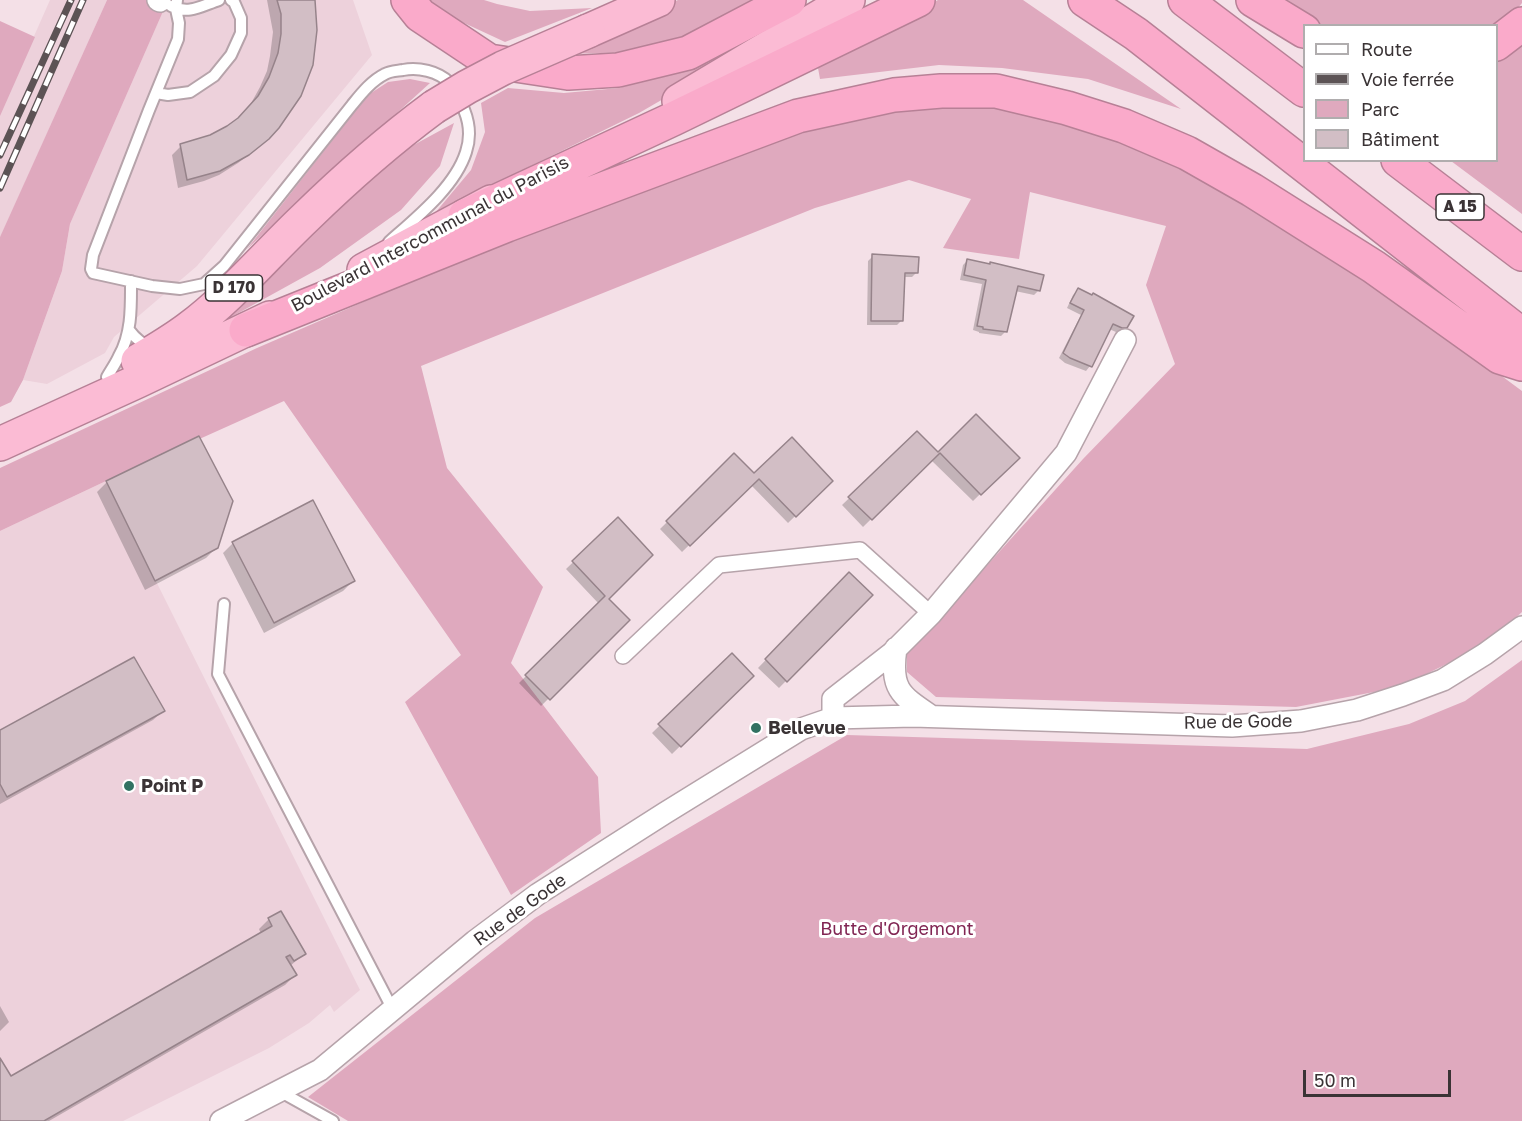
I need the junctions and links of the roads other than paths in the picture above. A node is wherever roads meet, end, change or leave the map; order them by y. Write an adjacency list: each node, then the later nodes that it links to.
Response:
1 (219, 0): 11 (lane)
2 (231, 0): 16 (lane)
3 (408, 0): 5 (highway)
4 (658, 0): 26 (highway, Boulevard Intercommunal du Parisis / D 170, bridge)
5 (789, 0)
6 (848, 0): 18 (highway, Boulevard Intercommunal du Parisis / D 170)
7 (918, 0): 18 (highway)
8 (1085, 0): 24 (highway)
9 (1185, 0): 15 (highway)
10 (1253, 0): 13 (highway)
11 (168, 3): 16 (lane)
12 (1522, 24): 14 (highway)
13 (1303, 30)
14 (1498, 43)
15 (1303, 88)
16 (156, 93): 20 (lane)
17 (1401, 162): 19 (highway, A 15)
18 (465, 216): 21 (highway, Boulevard Intercommunal du Parisis / D 170)
19 (1522, 254)
20 (131, 281): 21 (lane); 22 (lane)
21 (341, 282): 23 (highway, Boulevard Intercommunal du Parisis / D 170)
22 (129, 330): 26 (lane); 28 (lane)
23 (246, 330): 27 (highway); 29 (highway, Boulevard Intercommunal du Parisis / D 170)
24 (1522, 335)
25 (1125, 340): 31 (street)
26 (162, 347): 28 (highway, Boulevard Intercommunal du Parisis / D 170)
27 (1522, 364)
28 (107, 377): 29 (highway, Boulevard Intercommunal du Parisis / D 170)
29 (3, 433)
30 (224, 604): 37 (lane)
31 (931, 614): 33 (street); 34 (street)
32 (1522, 627): 35 (street, Rue de Gode)
33 (896, 648): 35 (street); 36 (street)
34 (623, 656)
35 (932, 716): 36 (street, Rue de Gode)
36 (833, 718): 37 (street, Rue de Gode)
37 (393, 1010): 38 (street, Rue de Gode)
38 (279, 1091): 39 (street, Rue de Gode); 40 (lane)
39 (221, 1121)
40 (333, 1121)

